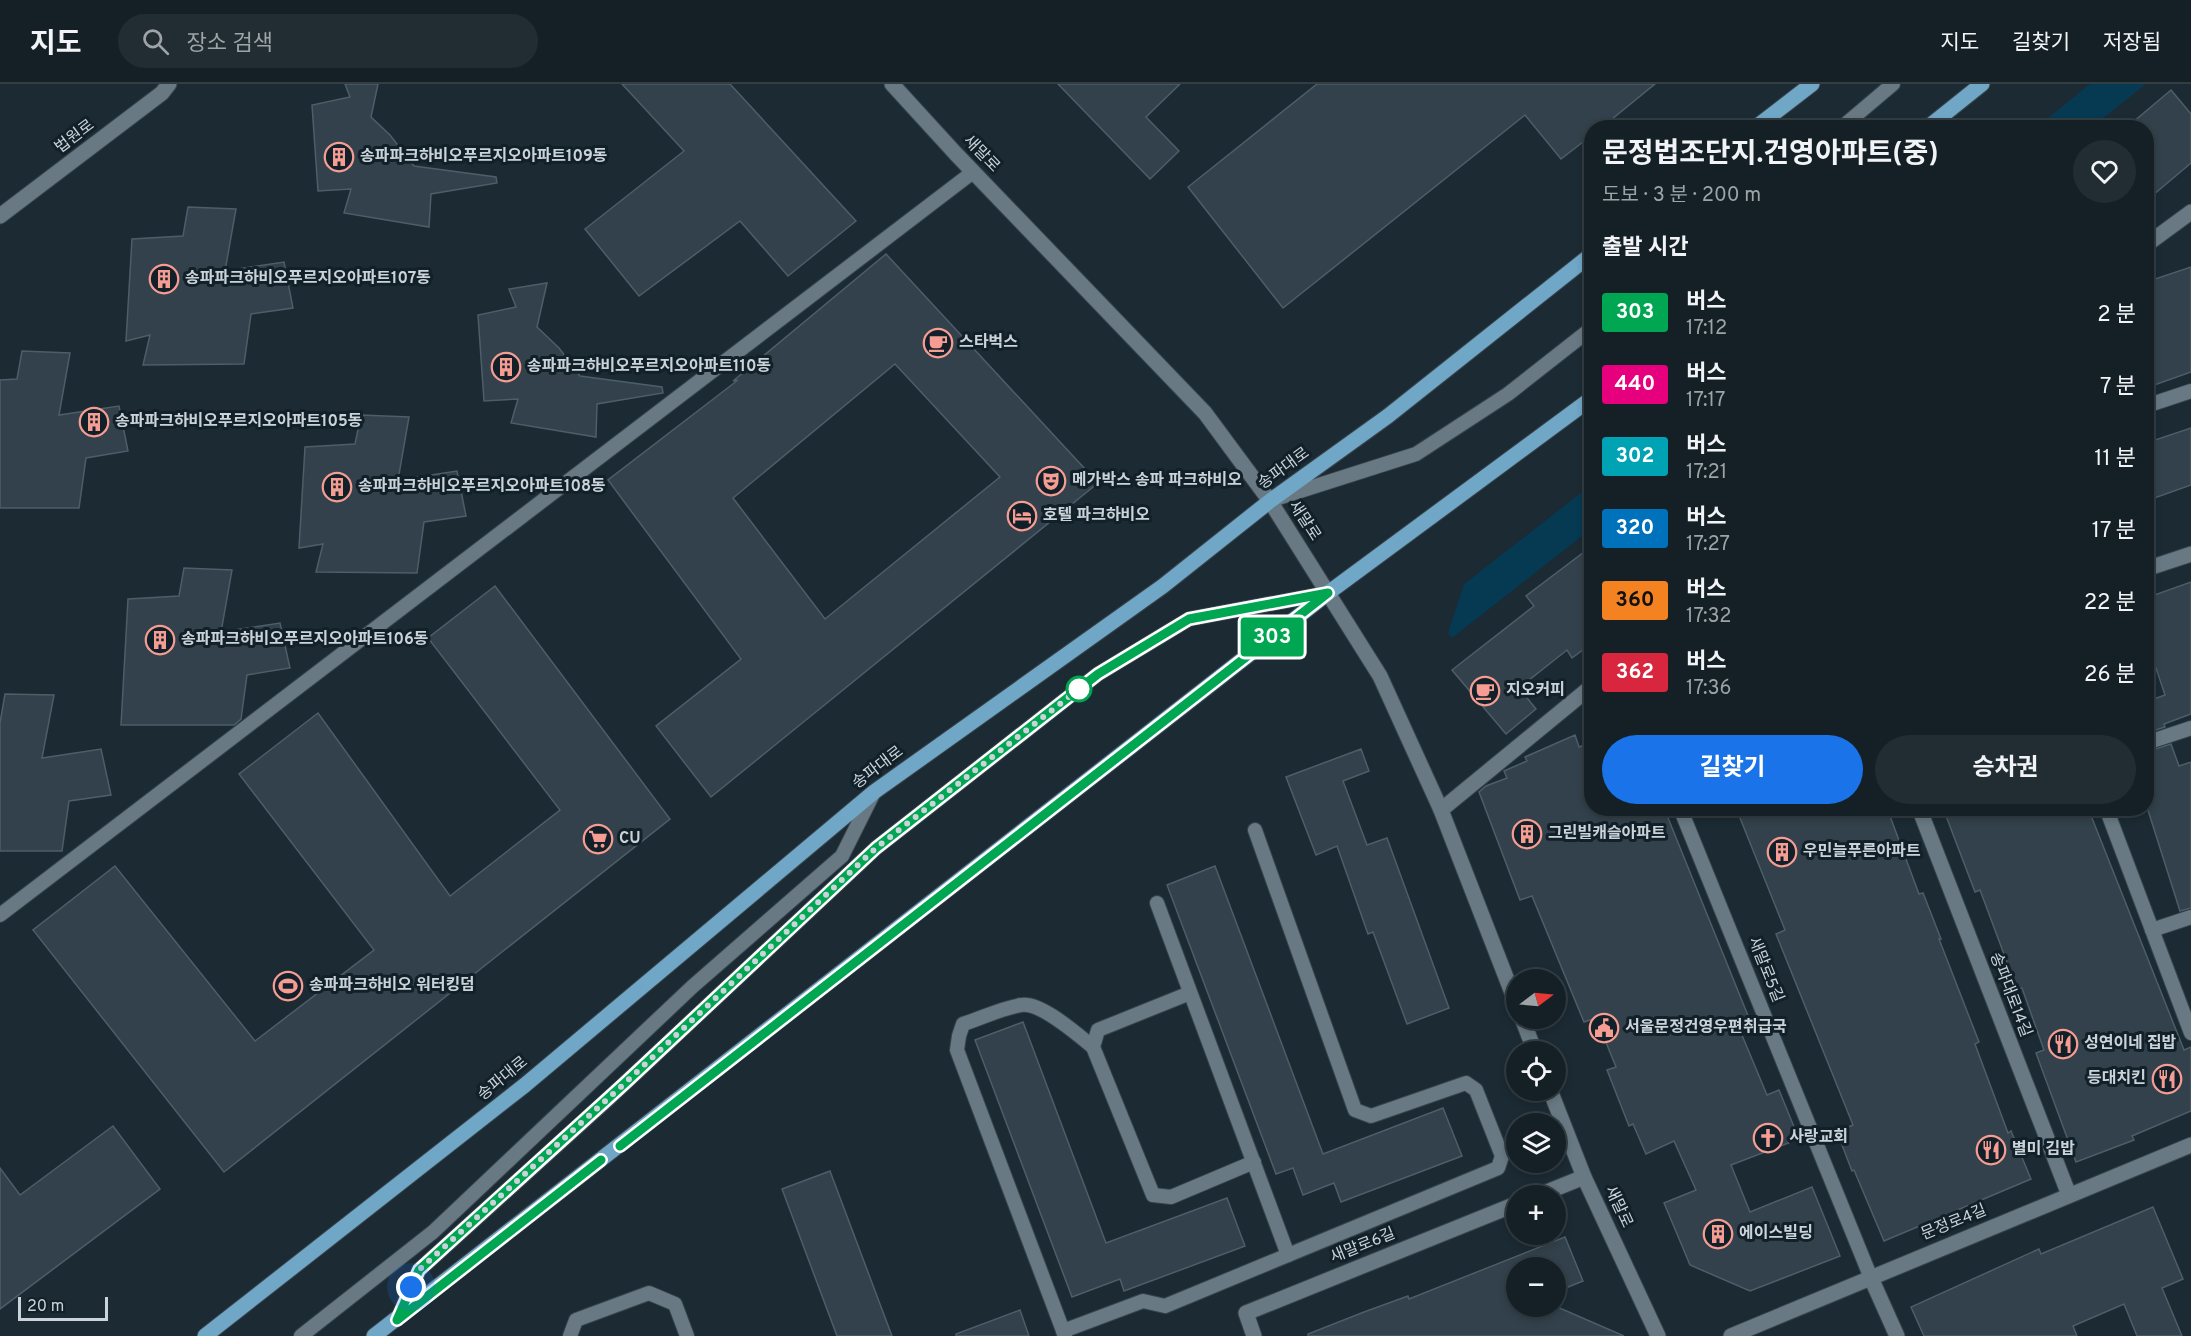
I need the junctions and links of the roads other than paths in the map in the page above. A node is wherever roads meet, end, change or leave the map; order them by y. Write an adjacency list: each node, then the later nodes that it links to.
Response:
1 (169, 84): 13 (street, 법원로)
2 (892, 84): 11 (street, 새말로)
3 (1812, 84): 7 (main road)
4 (1822, 84): 7 (lane)
5 (1893, 84): 9 (lane)
6 (1982, 84): 10 (main road)
7 (1790, 101): 8 (main road)
8 (1765, 120)
9 (1850, 120)
10 (1937, 120)
11 (973, 172): 20 (street, 새말로); 34 (lane)
12 (2191, 212): 14 (street)
13 (0, 216)
14 (2154, 239)
15 (1584, 260): 20 (main road, 송파대로)
16 (1584, 334): 20 (lane)
17 (2191, 391): 18 (lane)
18 (2154, 403)
19 (1584, 404): 23 (main road)
20 (1270, 501): 23 (street, 새말로); 27 (main road, 송파대로)
21 (2191, 554): 22 (street)
22 (2154, 566)
23 (1328, 593): 28 (street, 새말로); 50 (main road); 50 (lane)
24 (1584, 693): 28 (street)
25 (2191, 728): 26 (lane)
26 (2154, 740)
27 (874, 792): 52 (main road, 송파대로); 53 (lane)
28 (1442, 810): 37 (street, 새말로)
29 (1683, 816): 49 (lane, 새말로5길)
30 (1922, 816): 46 (street, 송파대로14길)
31 (2109, 816): 36 (lane)
32 (1255, 830): 48 (lane)
33 (1156, 903): 38 (lane)
34 (0, 915)
35 (2191, 917): 36 (lane)
36 (2152, 930): 39 (lane)
37 (1506, 977)
38 (1190, 993): 40 (lane); 43 (lane)
39 (2191, 1033)
40 (1093, 1047): 43 (lane); 51 (lane)
41 (1554, 1101): 44 (street, 새말로)
42 (2191, 1145): 46 (street, 문정로4길)
43 (1254, 1162): 48 (lane)
44 (1584, 1177): 45 (street); 58 (street, 새말로)
45 (1564, 1185)
46 (2068, 1195): 49 (street, 문정로4길)
47 (1506, 1208): 57 (street, 새말로6길)
48 (1288, 1255): 51 (lane)
49 (1871, 1278): 59 (street, 문정로4길); 60 (street)
50 (397, 1320): 54 (main road)
51 (1064, 1334)
52 (205, 1336)
53 (301, 1336)
54 (374, 1336)
55 (570, 1336): 56 (lane)
56 (687, 1336)
57 (1254, 1336)
58 (1658, 1336)
59 (1731, 1336)
60 (1897, 1336)

